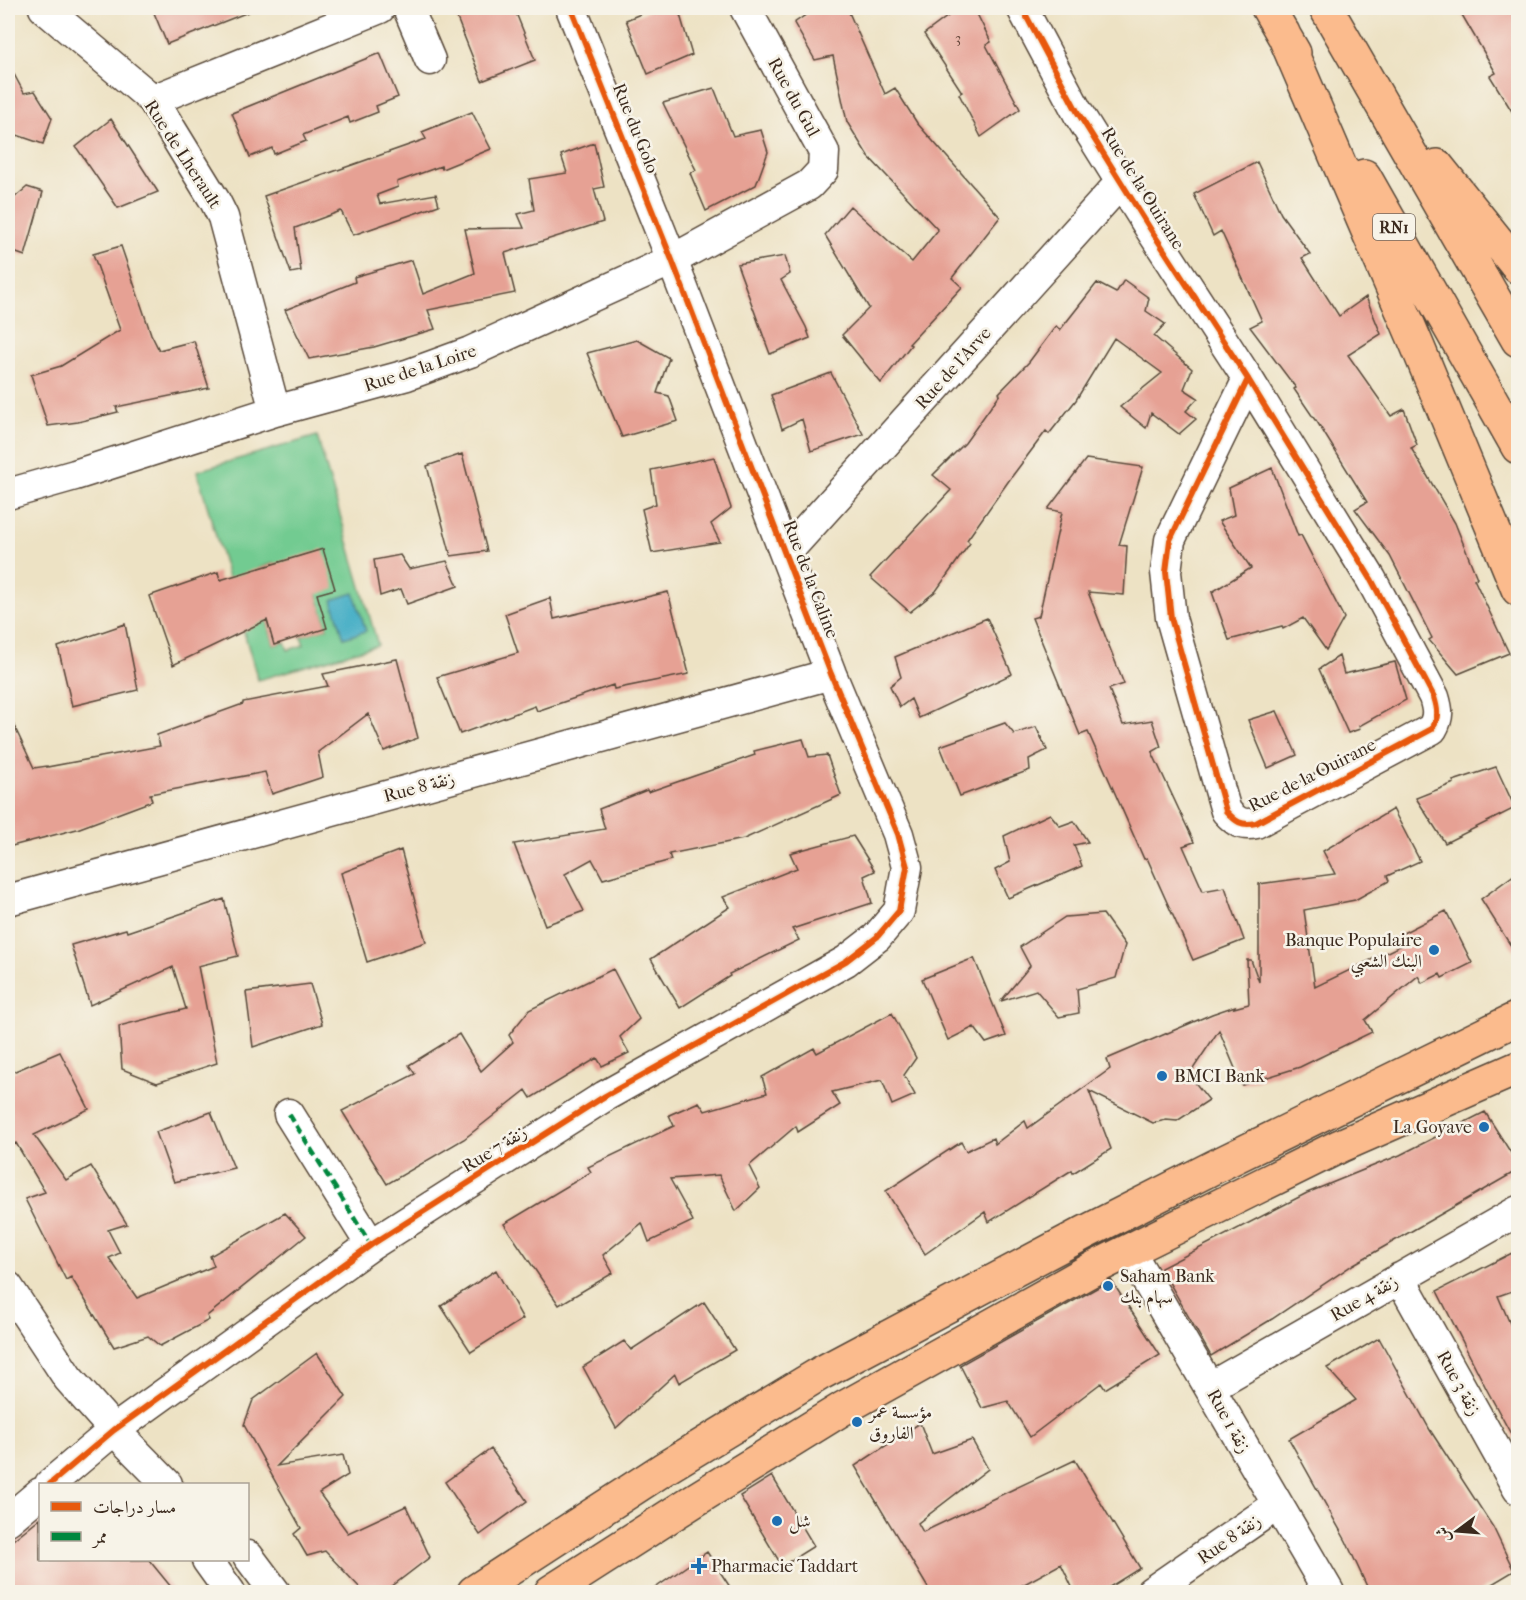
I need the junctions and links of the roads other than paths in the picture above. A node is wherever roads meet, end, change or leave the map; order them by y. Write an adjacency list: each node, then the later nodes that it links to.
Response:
1 (380, 8): 11 (street)
2 (408, 8): 9 (street)
3 (572, 8): 14 (street, Rue du Golo)
4 (745, 8): 13 (street, Rue du Gul)
5 (1022, 8): 12 (street, Rue de la Ouirane)
6 (1326, 8): 10 (main road, RN1)
7 (49, 9): 11 (street, Rue de Lherault)
8 (1276, 20): 19 (main road, RN1); 22 (main road)
9 (430, 60)
10 (1372, 86): 15 (main road); 16 (main road, RN1)
11 (153, 100): 18 (street, Rue de Lherault)
12 (1121, 182): 17 (street, Rue de la Ouirane); 21 (street, Rue de l'Arve)
13 (809, 185): 14 (street, Rue de la Loire)
14 (672, 260): 18 (street, Rue de la Loire); 21 (street, Rue de la Caline)
15 (1518, 267)
16 (1518, 340)
17 (1248, 379): 17 (street, Rue de la Ouirane)
18 (275, 411): 20 (street, Rue de la Loire)
19 (1518, 447)
20 (8, 494)
21 (785, 554): 23 (street, Rue de la Caline)
22 (1518, 589)
23 (831, 674): 24 (street, Rue 8 زنقة); 25 (street, Rue de la Caline)
24 (8, 900)
25 (899, 911): 30 (street, Rue 7 زنقة)
26 (1518, 1018): 46 (main road)
27 (1517, 1071): 31 (main road)
28 (289, 1114): 30 (street)
29 (1518, 1211): 32 (street, Rue 4 زنقة)
30 (371, 1245): 35 (street, Rue 7 زنقة)
31 (1129, 1250): 34 (street, Rue 1 زنقة); 47 (main road)
32 (1400, 1278): 34 (street, Rue 4 زنقة); 38 (street, Rue 3 زنقة)
33 (8, 1287): 35 (street)
34 (1210, 1387): 40 (street, Rue 1 زنقة)
35 (114, 1430): 36 (street, Rue 7 زنقة); 37 (street)
36 (52, 1483)
37 (165, 1483)
38 (1518, 1488)
39 (39, 1494): 41 (street)
40 (1277, 1505): 48 (street, Rue 8 زنقة); 49 (street, Rue 1 زنقة)
41 (8, 1520)
42 (249, 1557): 45 (street)
43 (208, 1561): 44 (street)
44 (230, 1593)
45 (274, 1593)
46 (474, 1593)
47 (550, 1593)
48 (1151, 1593)
49 (1329, 1593)

